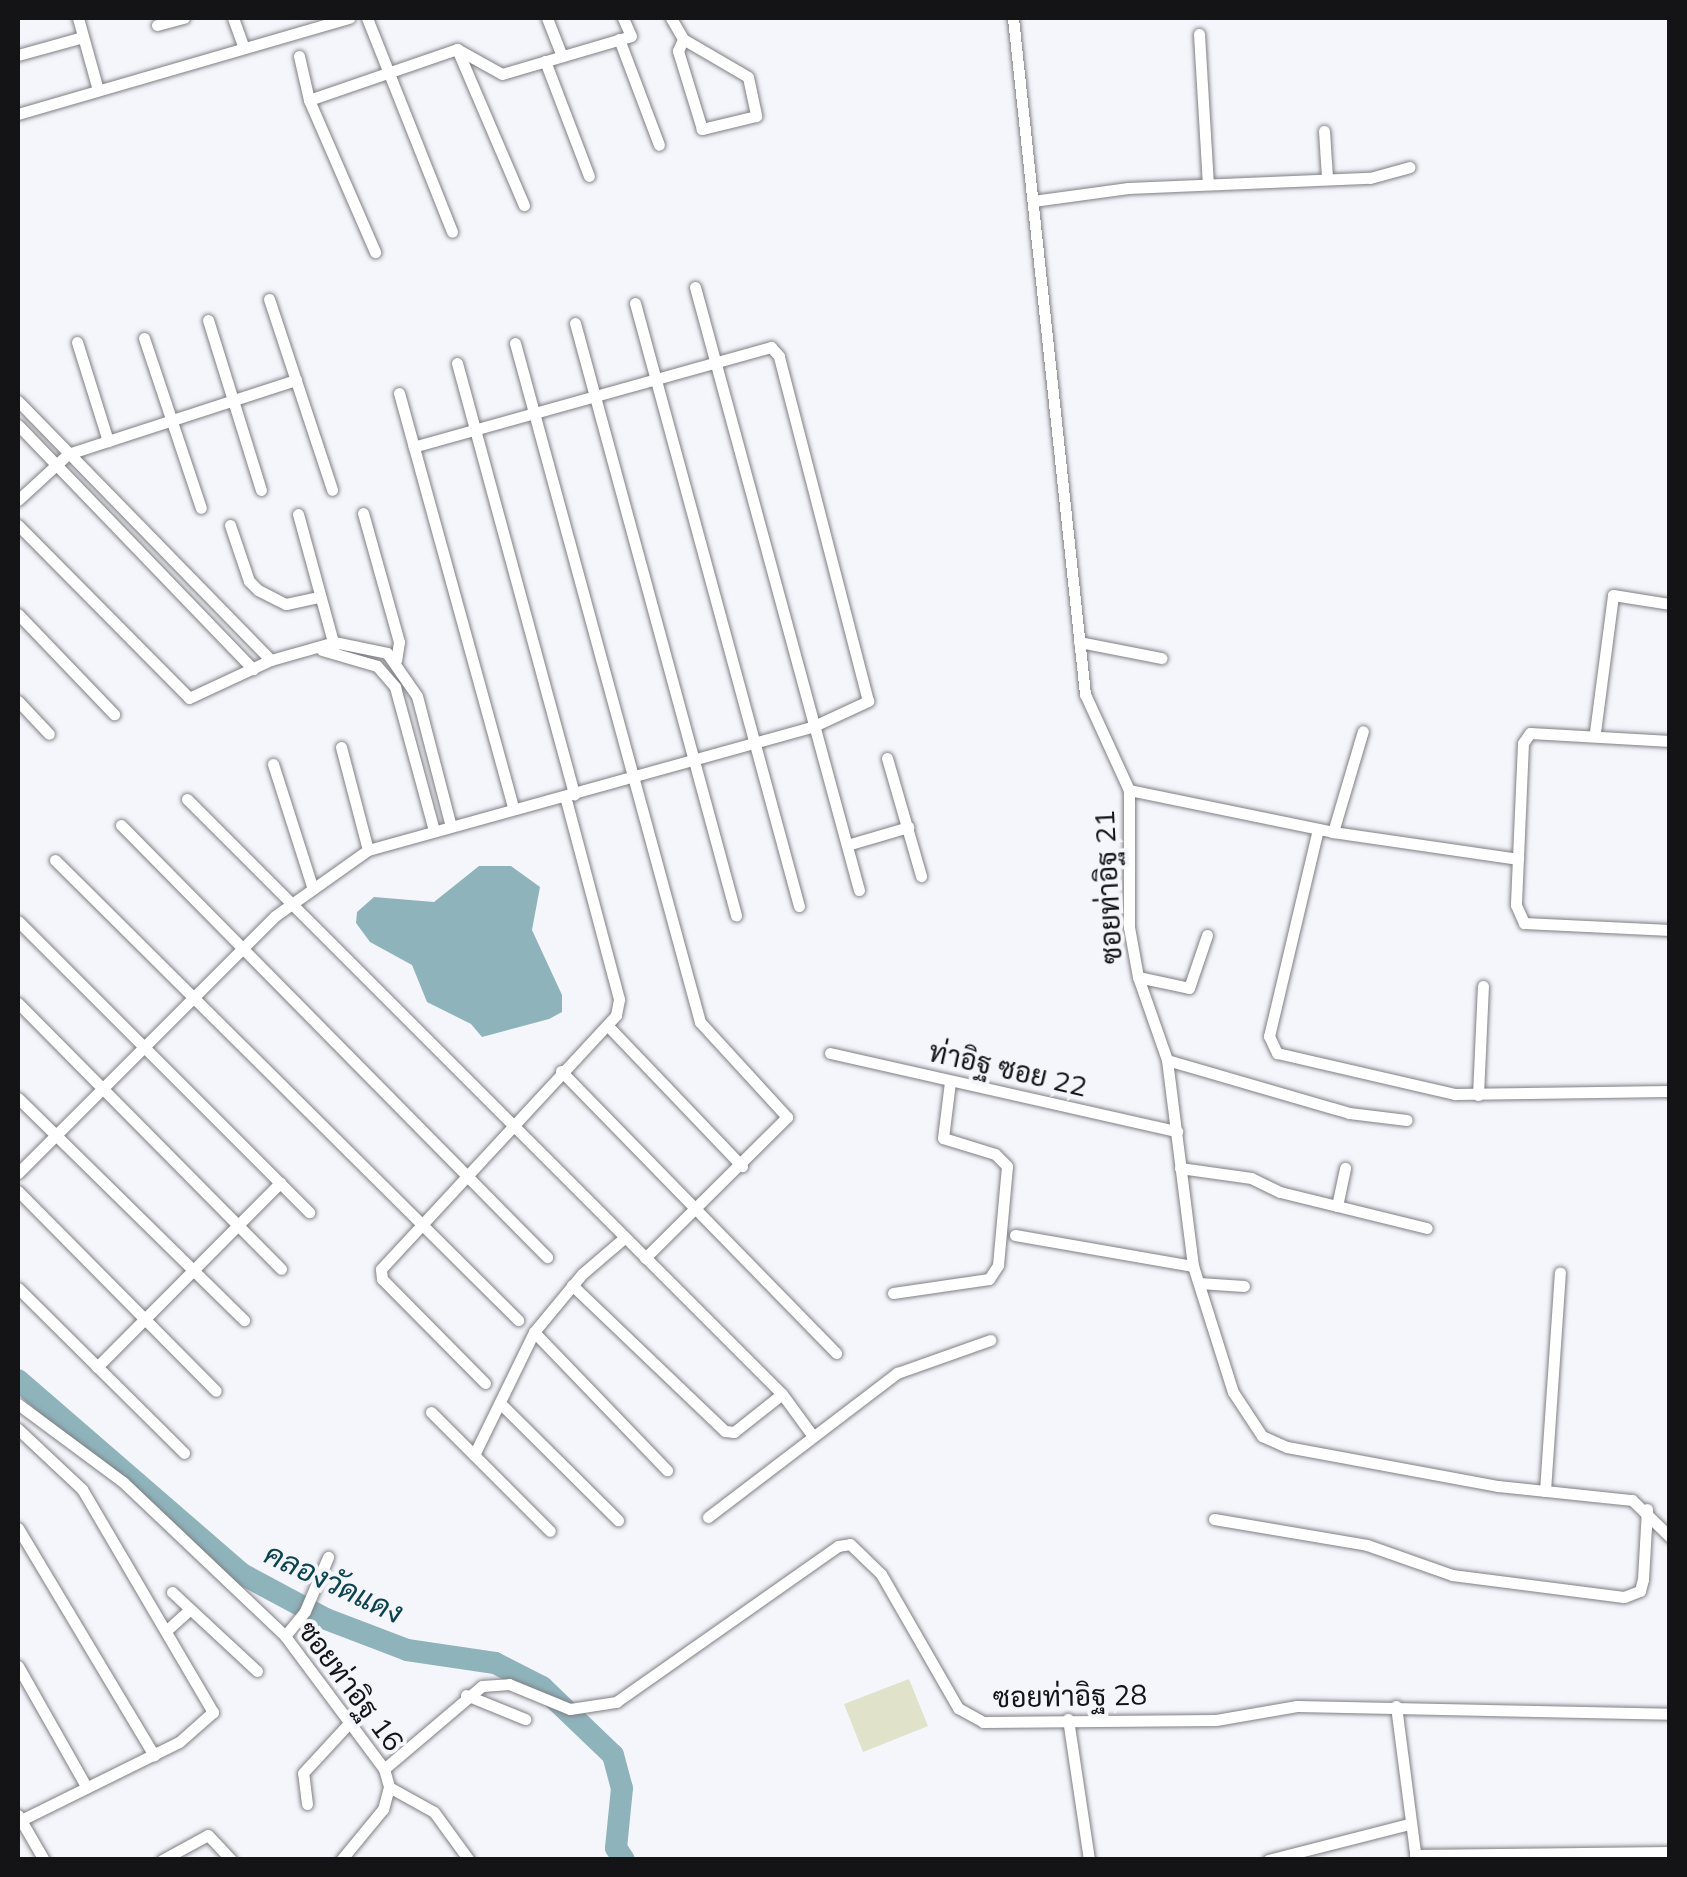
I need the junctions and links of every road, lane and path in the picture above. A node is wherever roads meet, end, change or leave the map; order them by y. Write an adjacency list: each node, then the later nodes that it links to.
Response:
1 (78, 18): 12 (street)
2 (184, 18): 10 (street)
3 (233, 18): 15 (street)
4 (349, 18): 15 (street)
5 (367, 18): 21 (street)
6 (546, 18): 19 (street)
7 (623, 18): 13 (street)
8 (671, 18): 14 (street)
9 (1013, 18): 31 (street, ซอยท่าอิฐ 21)
10 (158, 26)
11 (1199, 34): 30 (street)
12 (83, 37): 17 (street); 22 (street)
13 (619, 39): 19 (street); 26 (street)
14 (683, 39): 14 (street)
15 (244, 48): 22 (street)
16 (457, 49): 20 (street); 21 (street); 32 (street)
17 (18, 55)
18 (299, 56): 23 (street)
19 (562, 56): 20 (street)
20 (545, 61): 28 (street)
21 (384, 72): 23 (street); 33 (street)
22 (98, 90): 24 (street)
23 (309, 100): 34 (street)
24 (18, 114)
25 (1324, 131): 29 (street)
26 (658, 144)
27 (1410, 167): 29 (street)
28 (589, 176)
29 (1327, 178): 30 (street)
30 (1208, 184): 31 (street)
31 (1032, 201): 73 (street, ซอยท่าอิฐ 21)
32 (524, 205)
33 (452, 232)
34 (376, 252)
35 (695, 287): 43 (street)
36 (269, 299): 46 (street)
37 (635, 303): 45 (street)
38 (208, 320): 50 (street)
39 (575, 322): 48 (street)
40 (144, 338): 52 (street)
41 (77, 342): 55 (street)
42 (515, 343): 51 (street)
43 (715, 361): 45 (street); 81 (street); 81 (street)
44 (457, 363): 54 (street)
45 (655, 378): 48 (street); 86 (street)
46 (296, 380): 50 (street); 60 (street)
47 (399, 393): 56 (street)
48 (595, 395): 51 (street); 89 (street)
49 (18, 400): 57 (street)
50 (233, 400): 52 (street); 59 (street)
51 (534, 413): 54 (street); 91 (street)
52 (171, 420): 55 (street); 62 (street)
53 (18, 425): 58 (street)
54 (475, 430): 56 (street); 93 (street)
55 (108, 441): 57 (street)
56 (414, 447): 95 (street)
57 (68, 454): 58 (street); 67 (street)
58 (55, 465): 61 (street); 68 (street)
59 (261, 490)
60 (332, 490)
61 (18, 500)
62 (201, 508)
63 (362, 513): 77 (street)
64 (298, 514): 69 (street)
65 (230, 525): 69 (street)
66 (18, 526): 78 (street)
67 (192, 582): 68 (street); 76 (street)
68 (180, 595): 78 (street)
69 (320, 597): 72 (street)
70 (1670, 604): 83 (street)
71 (18, 614): 80 (street)
72 (334, 642): 74 (street); 77 (street)
73 (1080, 642): 75 (street); 92 (street, ซอยท่าอิฐ 21)
74 (328, 653): 76 (street); 98 (street)
75 (1161, 658)
76 (271, 660): 78 (street)
77 (396, 660): 96 (street)
78 (253, 669)
79 (18, 701): 84 (street)
80 (114, 714)
81 (814, 726): 86 (street); 102 (street)
82 (1363, 731): 101 (street)
83 (1594, 732): 85 (street); 104 (street)
84 (49, 734)
85 (1670, 741)
86 (754, 743): 89 (street); 110 (street)
87 (341, 747): 103 (street)
88 (887, 758): 99 (street)
89 (694, 761): 91 (street); 111 (street)
90 (273, 764): 107 (street)
91 (634, 778): 93 (street); 134 (street)
92 (1129, 790): 100 (street); 116 (street, ซอยท่าอิฐ 21)
93 (569, 795): 95 (street); 120 (street)
94 (187, 798): 109 (street)
95 (514, 807): 96 (street)
96 (450, 823): 98 (street)
97 (121, 825): 115 (street)
98 (433, 827): 103 (street)
99 (908, 828): 102 (street); 106 (street)
100 (1318, 829): 101 (street); 128 (street)
101 (1333, 832): 104 (street)
102 (847, 845): 108 (street)
103 (368, 850): 107 (street)
104 (1518, 859): 113 (street)
105 (55, 860): 118 (street)
106 (922, 876)
107 (312, 886): 109 (street)
108 (859, 890)
109 (292, 904): 115 (street); 131 (street)
110 (799, 906)
111 (736, 915)
112 (18, 921): 121 (street)
113 (1670, 930)
114 (1207, 936): 116 (street)
115 (243, 951): 118 (street); 138 (street)
116 (1138, 977): 123 (street, ซอยท่าอิฐ 21)
117 (1483, 986): 128 (street)
118 (196, 1000): 121 (street); 144 (street)
119 (18, 1003): 126 (street)
120 (608, 1026): 124 (street); 134 (street)
121 (147, 1050): 126 (street); 139 (street)
122 (830, 1053): 125 (street, ท่าอิฐ ซอย 22)
123 (1167, 1060): 130 (street); 132 (street, ซอยท่าอิฐ 21)
124 (561, 1070): 131 (street); 142 (street)
125 (950, 1082): 132 (street, ท่าอิฐ ซอย 22); 159 (street)
126 (104, 1090): 133 (street); 145 (street)
127 (1670, 1091): 128 (street)
128 (1478, 1095)
129 (18, 1098): 133 (street)
130 (1408, 1120)
131 (512, 1128): 138 (street); 148 (street)
132 (1176, 1131): 135 (street, ซอยท่าอิฐ 21)
133 (56, 1136): 137 (street); 153 (street)
134 (742, 1166): 142 (street)
135 (1180, 1168): 141 (street); 151 (street, ซอยท่าอิฐ 21)
136 (1345, 1168): 141 (street)
137 (18, 1173)
138 (468, 1176): 144 (street); 149 (street)
139 (280, 1183): 143 (street); 145 (street)
140 (18, 1192): 160 (street)
141 (1337, 1206): 146 (street)
142 (698, 1207): 150 (street); 165 (street)
143 (309, 1212)
144 (420, 1223): 162 (street); 167 (street)
145 (238, 1225): 152 (street); 153 (street)
146 (1427, 1228)
147 (1015, 1235): 151 (street)
148 (624, 1238): 150 (street); 156 (street)
149 (547, 1256)
150 (645, 1258): 169 (street)
151 (1193, 1266): 155 (street, ซอยท่าอิฐ 21)
152 (282, 1269)
153 (193, 1270): 160 (street); 161 (street)
154 (1560, 1273): 178 (street)
155 (1198, 1283): 157 (street); 178 (street, ซอยท่าอิฐ 21)
156 (572, 1285): 163 (street); 169 (street)
157 (1244, 1286)
158 (18, 1288): 166 (street)
159 (893, 1293)
160 (145, 1319): 166 (street); 168 (street)
161 (244, 1320)
162 (518, 1320)
163 (534, 1332): 171 (street); 177 (street)
164 (990, 1340): 174 (street)
165 (836, 1353)
166 (97, 1367): 175 (street)
167 (484, 1382)
168 (216, 1391)
169 (782, 1394): 174 (street)
170 (18, 1404): 190 (street, ซอยท่าอิฐ 16)
171 (501, 1404): 176 (street); 182 (street)
172 (431, 1412): 176 (street)
173 (18, 1428): 189 (street)
174 (812, 1436): 180 (street)
175 (184, 1453)
176 (474, 1456): 184 (street)
177 (667, 1470)
178 (1545, 1491): 179 (street, ซอยท่าอิฐ 21)
179 (1646, 1509): 181 (street); 185 (street)
180 (708, 1517)
181 (1214, 1519)
182 (618, 1520)
183 (18, 1528): 199 (street)
184 (550, 1531)
185 (1670, 1537)
186 (328, 1558): 190 (street)
187 (172, 1592): 188 (street)
188 (189, 1610): 189 (street); 192 (street)
189 (167, 1630): 199 (street)
190 (284, 1636): 198 (street, ซอยท่าอิฐ 16)
191 (18, 1666): 201 (street)
192 (257, 1671)
193 (466, 1695): 196 (street); 197 (street, ซอยท่าอิฐ 28); 200 (street)
194 (1396, 1706): 195 (street, ซอยท่าอิฐ 28); 197 (street, ซอยท่าอิฐ 28); 205 (street)
195 (1670, 1714)
196 (525, 1720)
197 (1068, 1720): 213 (street)
198 (350, 1722): 200 (street, ซอยท่าอิฐ 16); 203 (street)
199 (154, 1755): 201 (street)
200 (384, 1769): 202 (street, ซอยท่าอิฐ 16)
201 (86, 1786): 204 (street)
202 (389, 1787): 211 (street, ซอยท่าอิฐ 16); 212 (street)
203 (306, 1804)
204 (19, 1818): 208 (street)
205 (1409, 1824): 207 (street); 214 (street)
206 (1670, 1852): 207 (street)
207 (1415, 1857)
208 (44, 1860)
209 (162, 1860): 210 (street)
210 (232, 1860)
211 (341, 1860)
212 (469, 1860)
213 (1089, 1860)
214 (1268, 1860)

